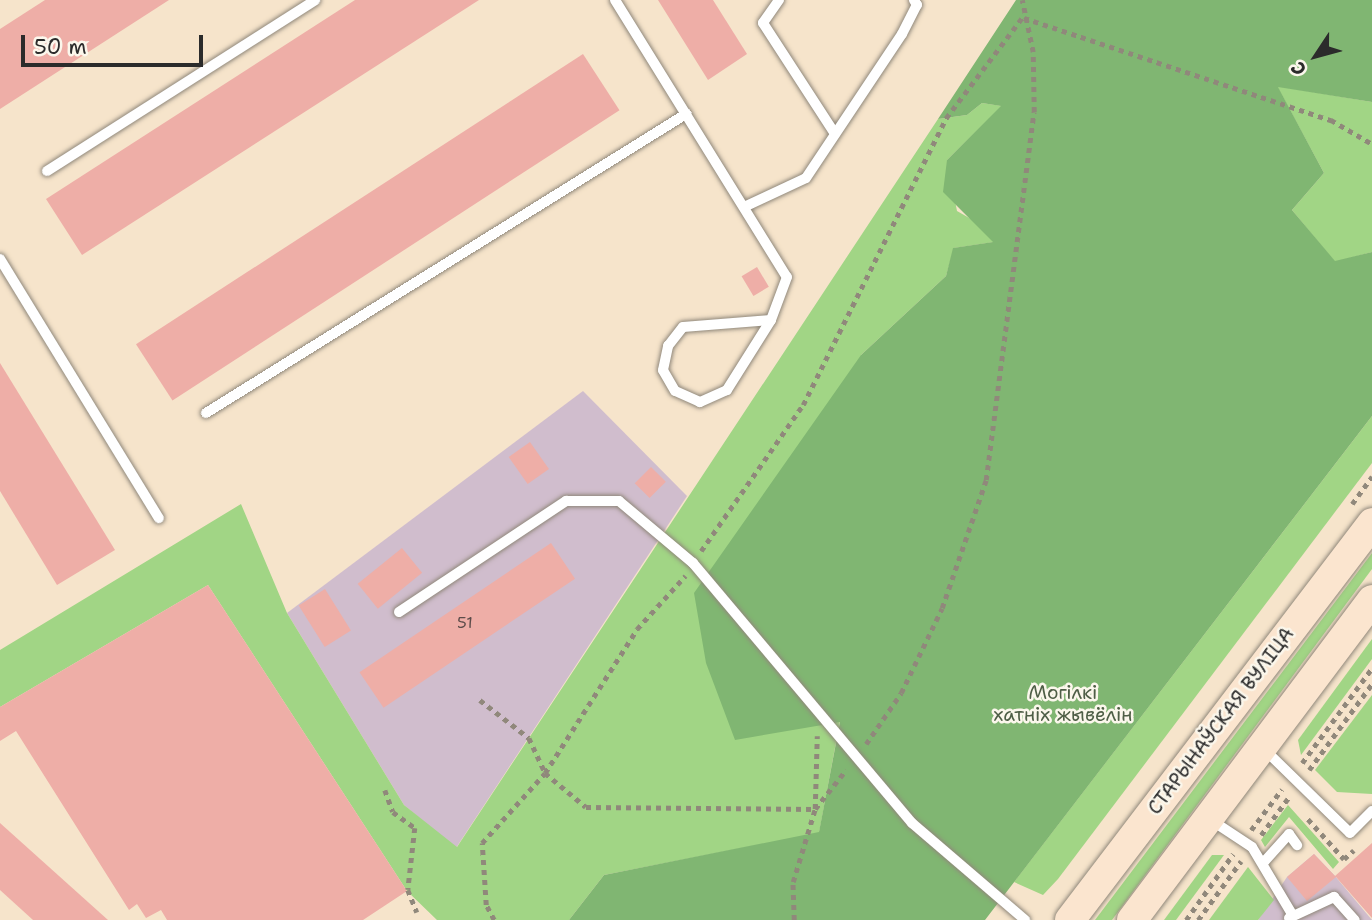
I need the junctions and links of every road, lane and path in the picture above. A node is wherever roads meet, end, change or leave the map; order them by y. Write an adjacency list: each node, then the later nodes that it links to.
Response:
1 (315, 0): 10 (lane)
2 (615, 0): 7 (lane)
3 (779, 0): 8 (lane)
4 (914, 0): 8 (lane)
5 (1021, 0): 6 (path)
6 (1023, 17): 9 (path); 17 (path); 25 (path)
7 (685, 114): 11 (lane); 14 (lane)
8 (835, 134): 11 (lane)
9 (1372, 144)
10 (47, 171)
11 (744, 207): 13 (lane)
12 (0, 258): 15 (lane)
13 (771, 320): 13 (lane)
14 (206, 413)
15 (159, 518)
16 (1372, 523): 40 (main road, СТАРЫНАЎСКАЯ ВУЛІЦА)
17 (693, 563): 19 (lane); 23 (lane); 26 (path)
18 (1372, 600): 24 (main road)
19 (399, 612)
20 (1372, 668): 27 (path)
21 (1372, 684): 27 (path)
22 (480, 700): 26 (path)
23 (812, 704): 25 (lane); 29 (path)
24 (1262, 748): 27 (lane); 31 (main road)
25 (857, 757): 29 (path); 39 (lane)
26 (545, 773): 29 (path); 37 (path)
27 (1297, 778): 30 (lane); 32 (path); 32 (path)
28 (385, 790): 35 (path)
29 (814, 809): 38 (path)
30 (1372, 811)
31 (1209, 818): 32 (lane); 41 (main road)
32 (1247, 844): 34 (lane); 42 (path); 43 (path)
33 (1297, 845): 34 (lane)
34 (1263, 863): 36 (lane)
35 (417, 912)
36 (1290, 917): 44 (lane)
37 (494, 920)
38 (794, 920)
39 (1025, 920)
40 (1070, 920)
41 (1132, 920)
42 (1185, 920)
43 (1198, 920)
44 (1355, 920)

